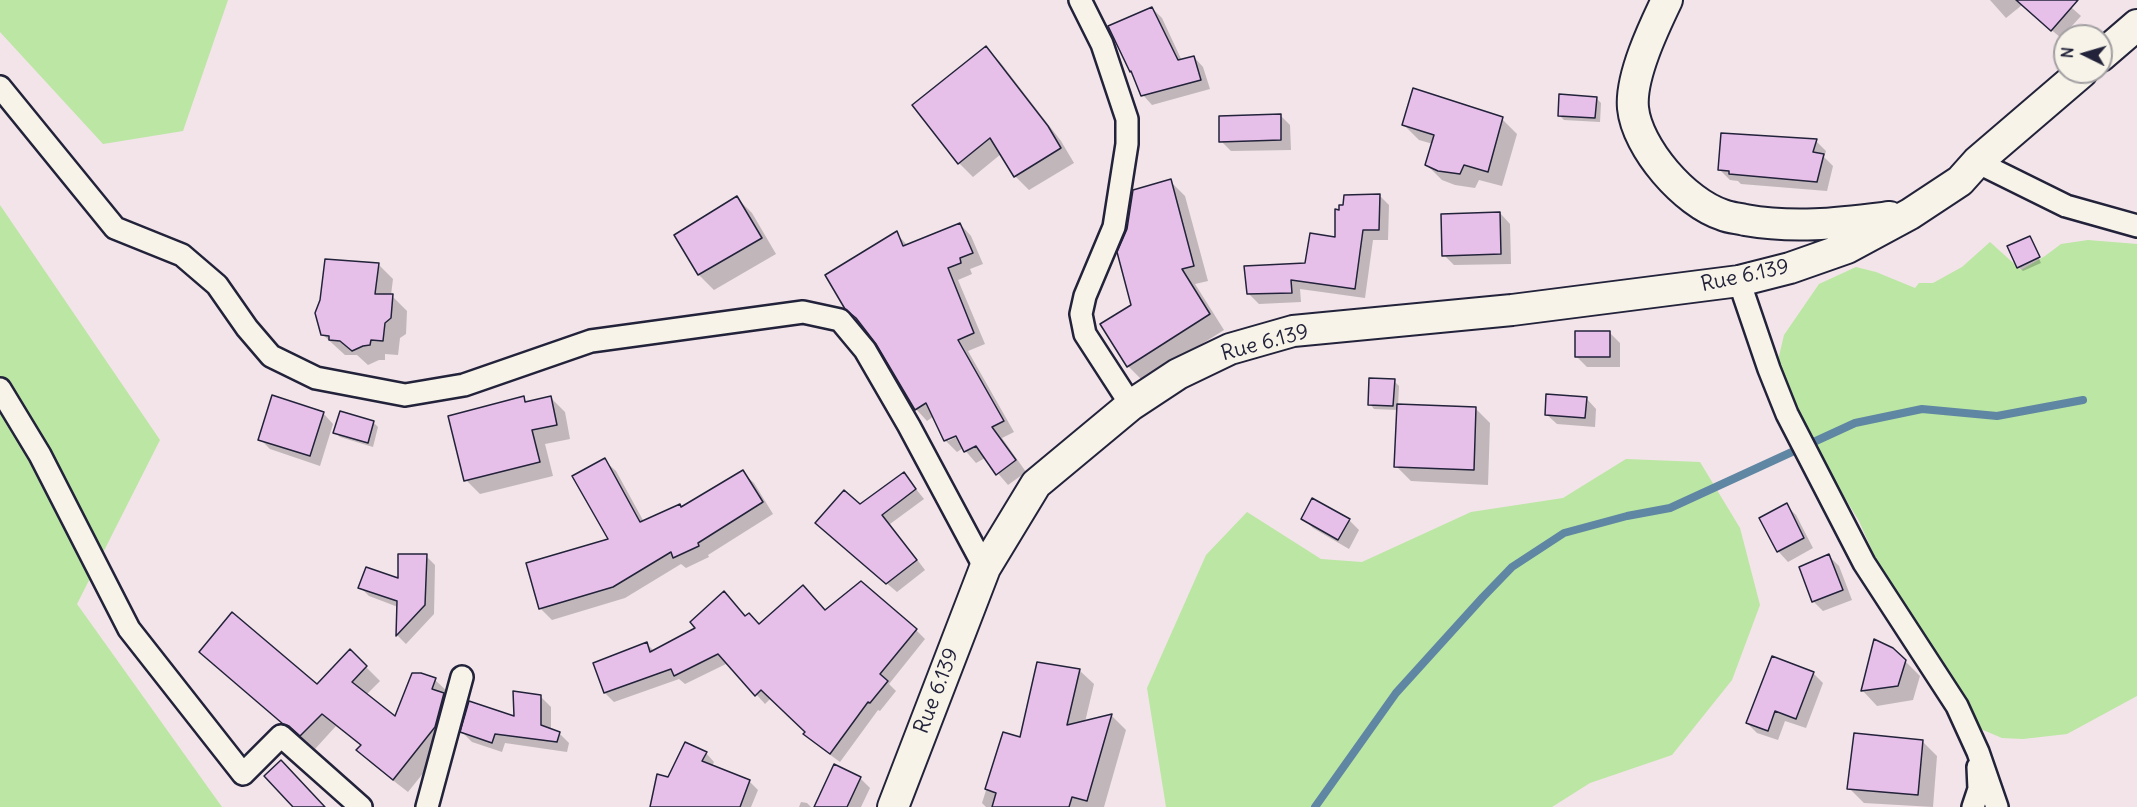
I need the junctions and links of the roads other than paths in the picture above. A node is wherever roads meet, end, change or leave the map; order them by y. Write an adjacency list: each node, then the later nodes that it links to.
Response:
1 (1080, 0): 12 (street)
2 (1667, 0): 8 (street)
3 (2137, 25): 4 (street)
4 (2113, 46)
5 (2068, 84): 7 (street, Rue 6.139)
6 (0, 87): 13 (street)
7 (1977, 162): 8 (street, Rue 6.139); 9 (street)
8 (1911, 214): 10 (street, Rue 6.139)
9 (2137, 226)
10 (1739, 281): 12 (street, Rue 6.139); 15 (street)
11 (0, 388): 16 (street)
12 (1131, 405): 13 (street, Rue 6.139)
13 (985, 568): 18 (street, Rue 6.139)
14 (462, 677): 17 (street)
15 (1977, 752): 19 (street); 20 (street)
16 (361, 807)
17 (427, 807)
18 (893, 807)
19 (1973, 807)
20 (1997, 807)

